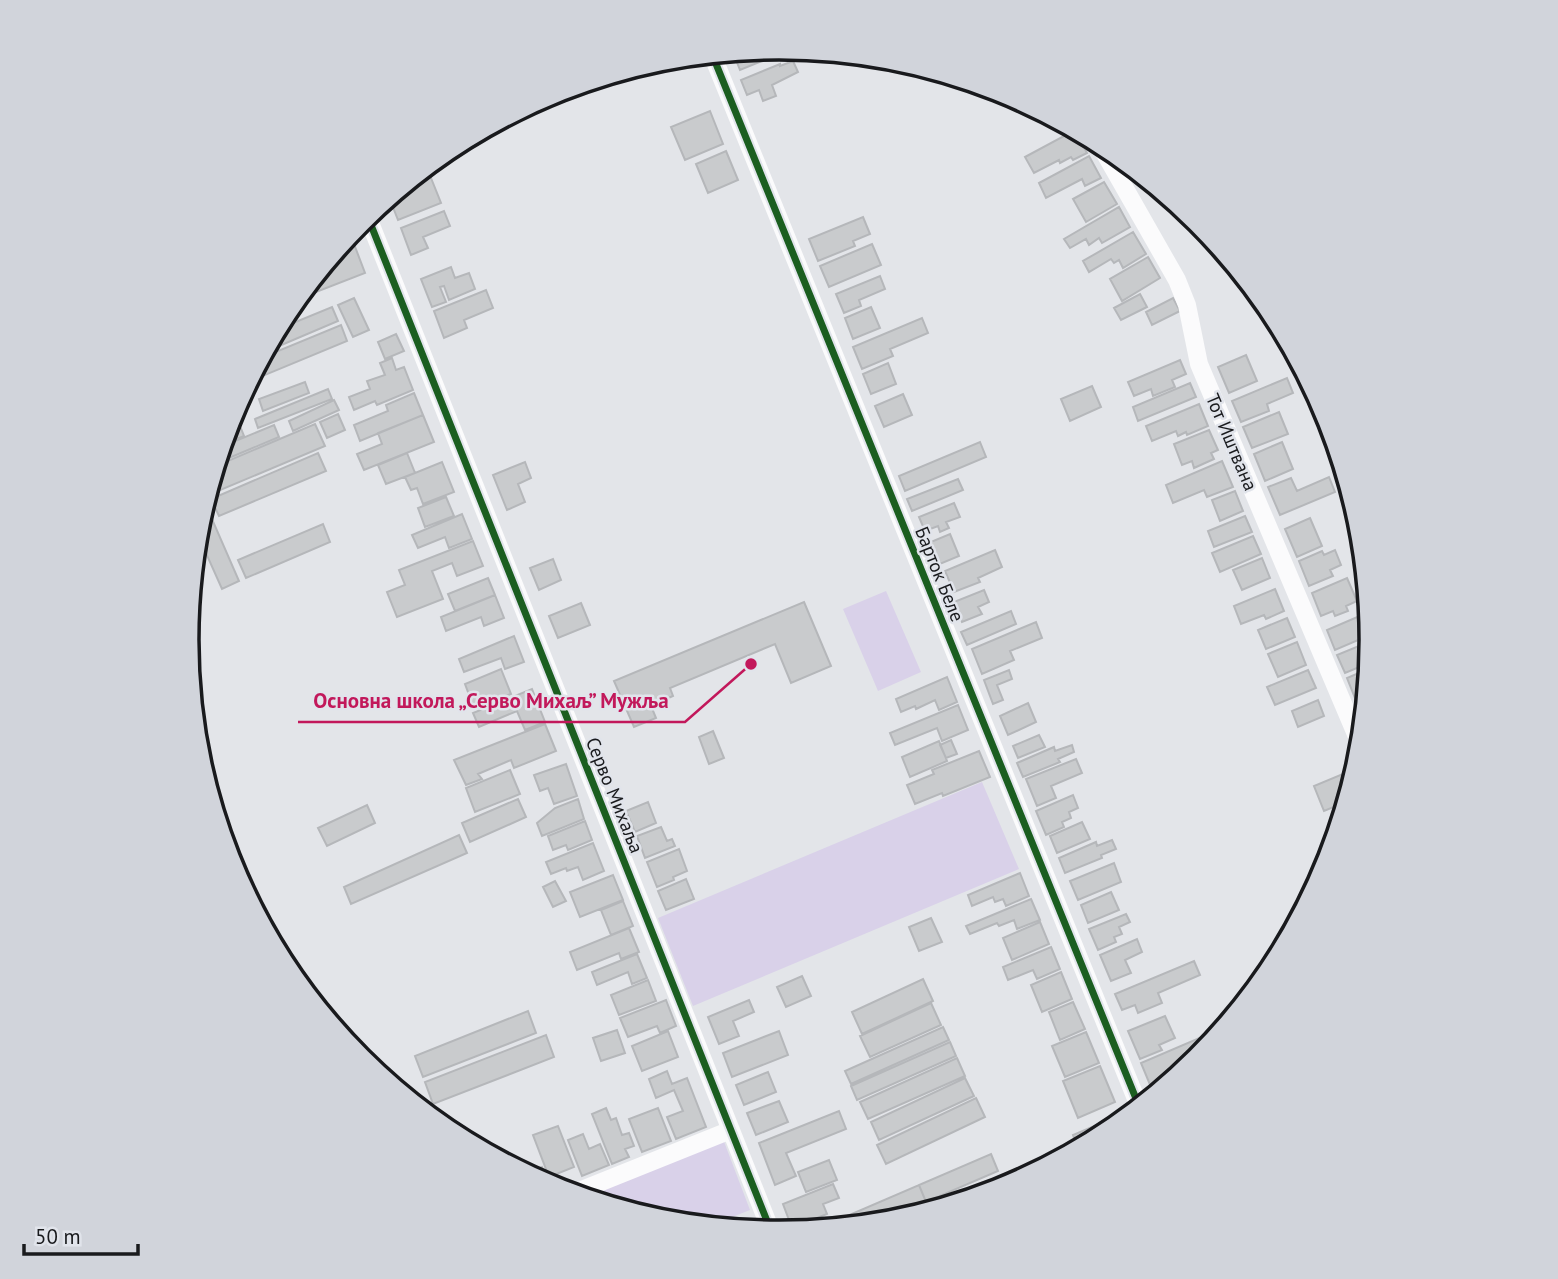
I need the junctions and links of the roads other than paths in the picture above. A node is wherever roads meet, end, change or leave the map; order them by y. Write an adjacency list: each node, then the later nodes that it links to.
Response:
1 (716, 63): 5 (street, Барток Беле)
2 (1113, 166): 4 (street, Тот Иштвана)
3 (372, 227): 6 (street, Серво Михаља)
4 (1352, 726)
5 (1135, 1097)
6 (731, 1130): 7 (street); 8 (street, Серво Михаља)
7 (588, 1187)
8 (766, 1219)

